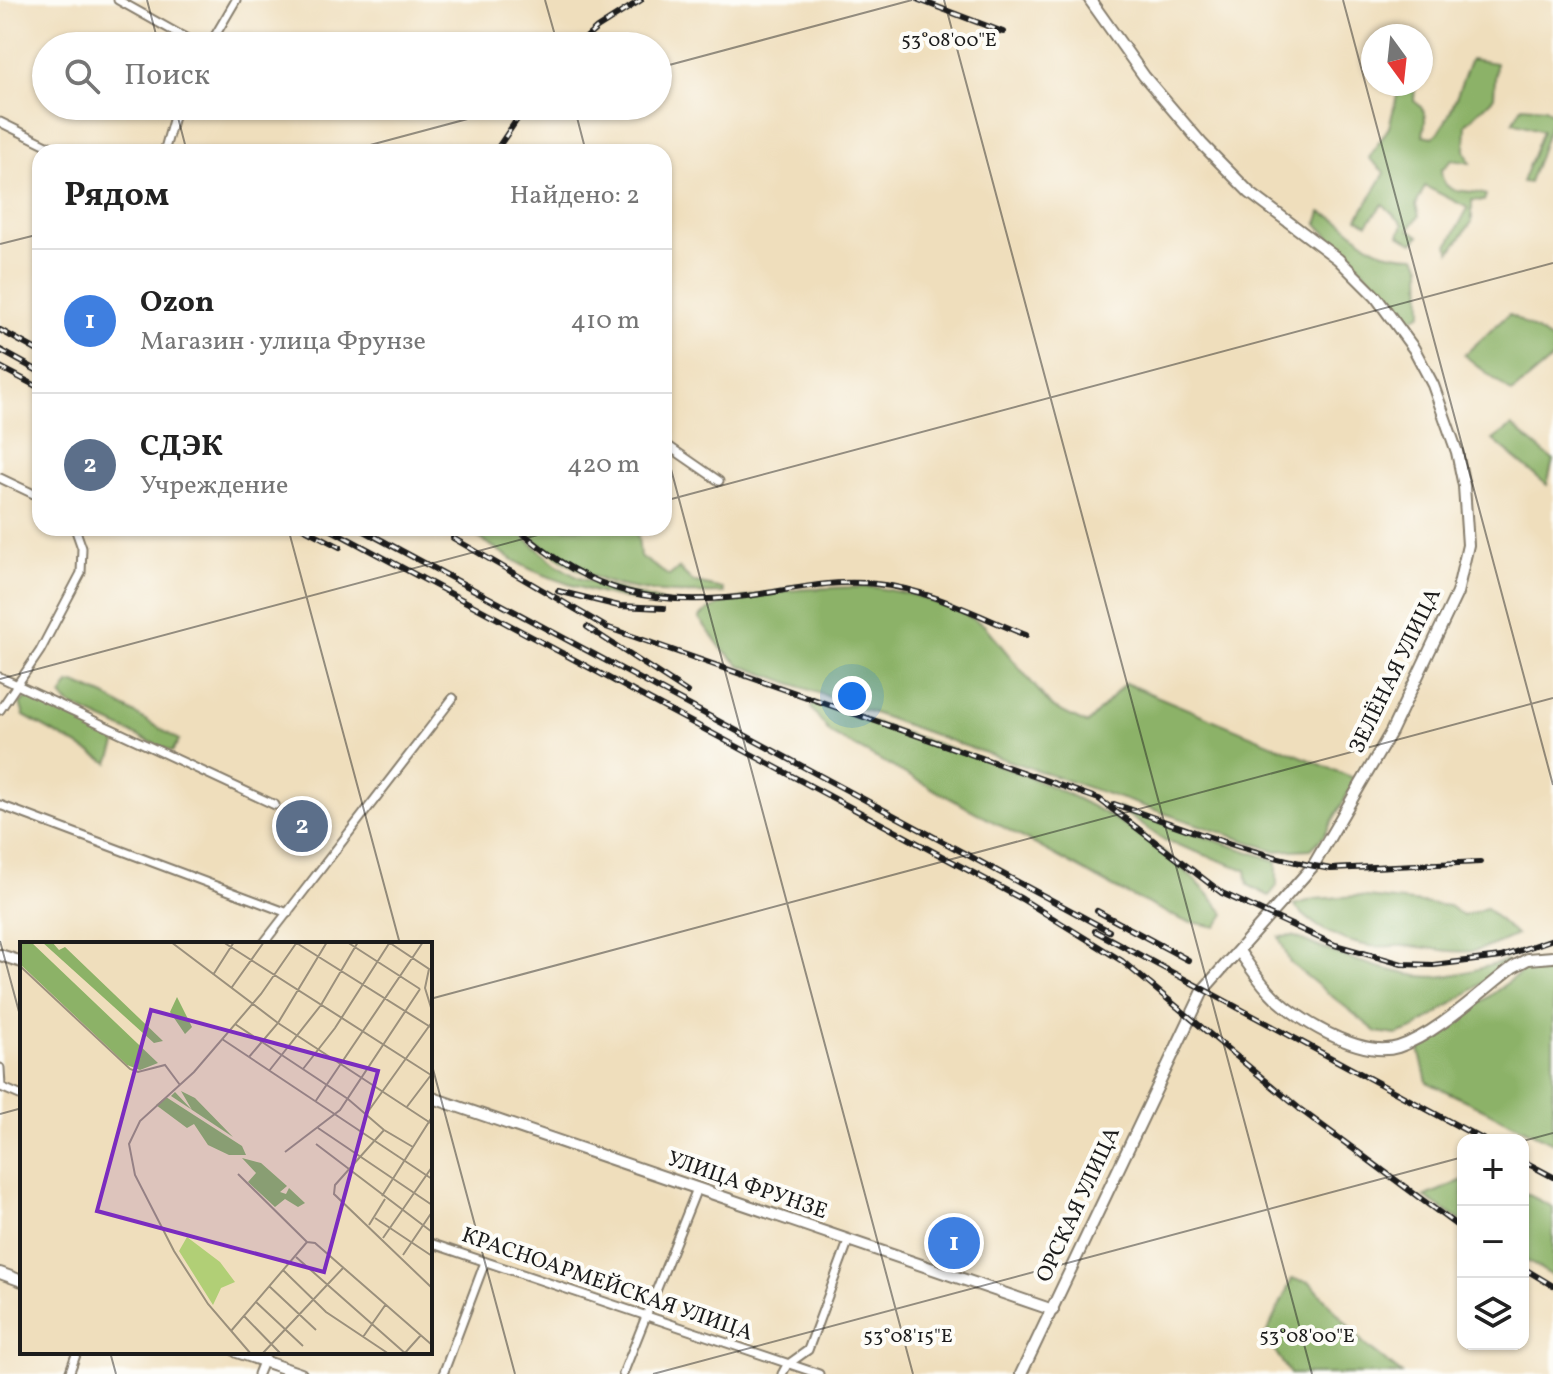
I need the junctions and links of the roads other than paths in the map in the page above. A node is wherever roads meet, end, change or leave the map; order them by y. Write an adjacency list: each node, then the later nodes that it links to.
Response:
1 (118, 0): 4 (street)
2 (236, 0): 5 (street)
3 (1090, 0): 23 (street, ЗЕЛЁНАЯ УЛИЦА)
4 (175, 32)
5 (217, 32)
6 (173, 120): 9 (street)
7 (0, 122): 8 (street)
8 (45, 144)
9 (166, 144)
10 (672, 449): 12 (street)
11 (0, 478): 13 (street)
12 (719, 481)
13 (32, 493)
14 (78, 536): 16 (street)
15 (0, 677): 16 (street)
16 (19, 684): 18 (street); 20 (street)
17 (453, 698): 21 (street)
18 (0, 710)
19 (0, 805): 21 (street)
20 (275, 805)
21 (288, 913): 22 (street)
22 (265, 942)
23 (1239, 951): 25 (street); 27 (street, ЗЕЛЁНАЯ УЛИЦА)
24 (0, 955): 26 (street)
25 (1553, 957)
26 (20, 961)
27 (1171, 1052): 38 (street, ОРСКАЯ УЛИЦА)
28 (0, 1068): 29 (street)
29 (1, 1088): 30 (street)
30 (20, 1095)
31 (432, 1098): 32 (street, УЛИЦА ФРУНЗЕ)
32 (696, 1191): 33 (street, УЛИЦА ФРУНЗЕ); 39 (street)
33 (848, 1242): 38 (street, УЛИЦА ФРУНЗЕ); 42 (street)
34 (432, 1244): 35 (street, КРАСНОАРМЕЙСКАЯ УЛИЦА)
35 (485, 1262): 39 (street, КРАСНОАРМЕЙСКАЯ УЛИЦА); 46 (street)
36 (0, 1273): 37 (street)
37 (20, 1280)
38 (1053, 1310): 50 (street, ОРСКАЯ УЛИЦА)
39 (646, 1316): 42 (street, КРАСНОАРМЕЙСКАЯ УЛИЦА); 47 (street)
40 (76, 1354): 43 (street)
41 (266, 1356): 44 (street); 45 (street)
42 (787, 1365): 48 (street); 49 (street, КРАСНОАРМЕЙСКАЯ УЛИЦА)
43 (69, 1374)
44 (258, 1374)
45 (301, 1374)
46 (443, 1374)
47 (623, 1374)
48 (782, 1374)
49 (819, 1374)
50 (1021, 1374)

